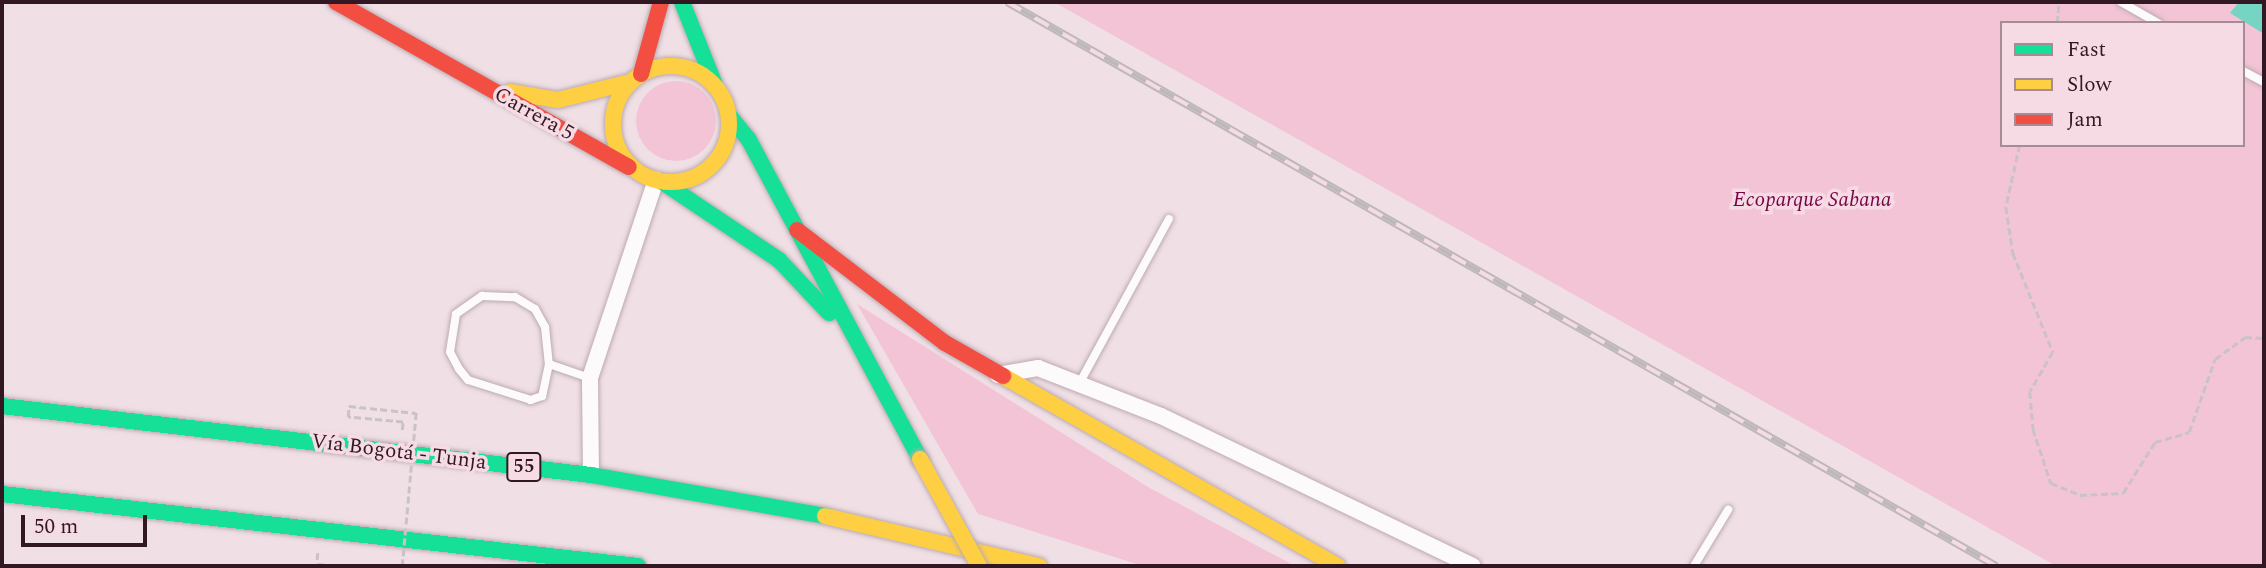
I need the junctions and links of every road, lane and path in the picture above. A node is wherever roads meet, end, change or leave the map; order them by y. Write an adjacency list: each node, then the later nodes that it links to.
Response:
1 (337, 2): 8 (main road, Carrera 5)
2 (661, 2): 10 (main road)
3 (682, 2): 13 (main road)
4 (2059, 2): 6 (path)
5 (2121, 2): 7 (lane)
6 (2057, 21)
7 (2154, 21)
8 (428, 56): 12 (main road, Carrera 5); 16 (main road, Carrera 5)
9 (2245, 72): 11 (lane)
10 (641, 74): 12 (main road); 13 (main road)
11 (2264, 82)
12 (626, 83): 16 (main road)
13 (718, 89): 14 (main road)
14 (727, 114): 17 (main road); 19 (main road)
15 (2020, 147): 20 (path)
16 (640, 173): 17 (main road)
17 (658, 181): 22 (main road); 24 (street)
18 (1169, 219): 25 (lane)
19 (797, 230): 22 (main road); 23 (main road)
20 (2264, 338)
21 (549, 364): 21 (lane); 24 (lane)
22 (871, 368): 33 (main road, bridge)
23 (998, 375): 25 (street); 35 (main road)
24 (590, 378): 28 (street)
25 (1079, 384): 36 (street)
26 (2, 406): 27 (main road, Vía Bogotá - Tunja / 55)
27 (400, 452): 28 (main road, Vía Bogotá - Tunja / 55); 31 (path, bridge)
28 (590, 475): 34 (main road, Vía Bogotá - Tunja / 55)
29 (2, 494): 32 (main road)
30 (1728, 510): 37 (lane)
31 (402, 566)
32 (638, 566)
33 (979, 566)
34 (1039, 566)
35 (1338, 566)
36 (1473, 566)
37 (1694, 566)

